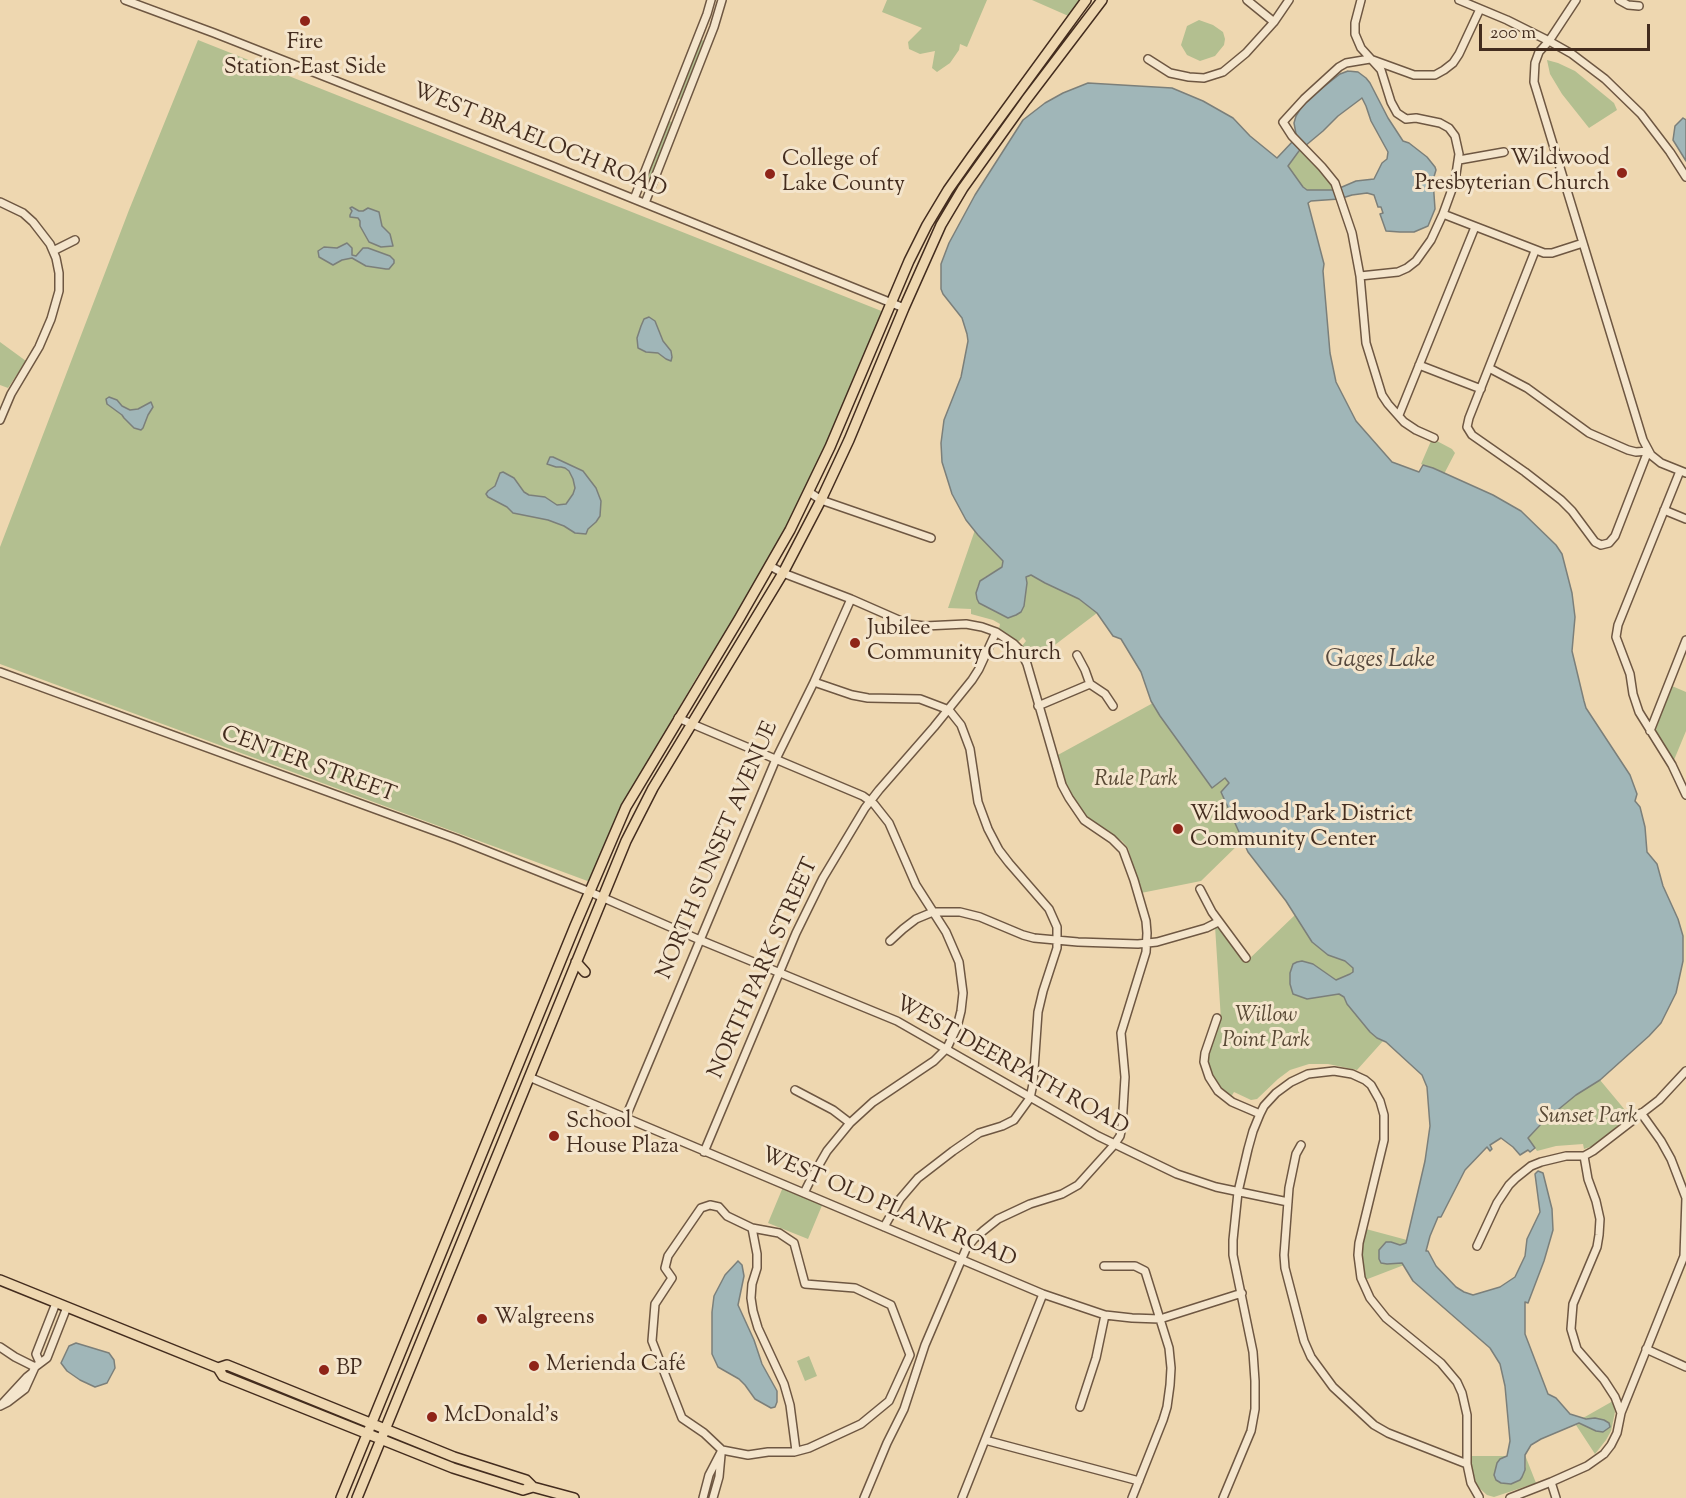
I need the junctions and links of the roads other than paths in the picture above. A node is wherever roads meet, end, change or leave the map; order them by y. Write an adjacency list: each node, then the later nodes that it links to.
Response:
1 (125, 0): 21 (street, WEST BRAELOCH ROAD)
2 (711, 0): 21 (street)
3 (722, 0): 23 (street)
4 (1086, 0): 31 (main road)
5 (1102, 0): 32 (main road)
6 (1248, 0): 14 (street)
7 (1289, 0): 14 (street)
8 (1361, 0): 17 (street)
9 (1459, 0): 13 (street)
10 (1576, 0): 15 (street)
11 (1619, 0): 12 (street)
12 (1639, 6)
13 (1480, 9): 15 (street); 17 (street)
14 (1274, 22): 16 (street)
15 (1549, 41): 20 (street); 27 (street)
16 (1148, 59)
17 (1370, 59): 19 (street); 30 (street)
18 (1504, 152): 19 (street)
19 (1459, 160): 24 (street)
20 (1686, 177)
21 (634, 199): 23 (street, WEST BRAELOCH ROAD)
22 (0, 202): 28 (street)
23 (645, 203): 31 (street, WEST BRAELOCH ROAD)
24 (1443, 214): 25 (street); 30 (street)
25 (1474, 227): 29 (street); 33 (street)
26 (75, 240): 28 (street)
27 (1583, 243): 29 (street); 39 (street)
28 (53, 251): 37 (street)
29 (1535, 251): 34 (street)
30 (1360, 276): 36 (street)
31 (891, 303): 32 (street, WEST BRAELOCH ROAD); 41 (main road)
32 (904, 308): 42 (main road)
33 (1419, 365): 35 (street); 36 (street)
34 (1489, 368): 35 (street); 39 (street)
35 (1481, 389): 39 (street)
36 (1399, 415): 38 (street)
37 (0, 420)
38 (1434, 438)
39 (1648, 451): 40 (street)
40 (1683, 472): 43 (street)
41 (809, 492): 42 (street); 46 (main road)
42 (821, 500): 45 (street); 47 (main road)
43 (1664, 510): 44 (street); 60 (street)
44 (1686, 519)
45 (931, 538)
46 (770, 566): 47 (street); 58 (main road)
47 (783, 573): 48 (street); 59 (main road)
48 (851, 599): 49 (street); 53 (street, NORTH SUNSET AVENUE)
49 (996, 632): 55 (street); 57 (street, NORTH PARK STREET)
50 (1686, 640): 60 (street)
51 (1077, 655): 54 (street)
52 (0, 672): 65 (street, CENTER STREET)
53 (814, 682): 57 (street); 61 (street, NORTH SUNSET AVENUE)
54 (1090, 684): 55 (street); 56 (street)
55 (1038, 706): 72 (street)
56 (1113, 706)
57 (949, 710): 63 (street, NORTH PARK STREET); 70 (street)
58 (678, 718): 59 (street); 65 (main road)
59 (691, 724): 61 (street); 66 (main road)
60 (1650, 731): 62 (street)
61 (776, 759): 63 (street); 69 (street, NORTH SUNSET AVENUE)
62 (1686, 795)
63 (871, 801): 67 (street); 74 (street, NORTH PARK STREET)
64 (1200, 889): 68 (street)
65 (590, 892): 66 (street, CENTER STREET); 75 (main road)
66 (602, 897): 69 (street, WEST DEERPATH ROAD); 76 (main road)
67 (933, 912): 70 (street); 71 (street); 78 (street)
68 (1218, 922): 72 (street); 73 (street)
69 (700, 940): 74 (street, WEST DEERPATH ROAD); 85 (street, NORTH SUNSET AVENUE)
70 (1058, 940): 72 (street); 82 (street)
71 (890, 941)
72 (1146, 943): 87 (street)
73 (1246, 958)
74 (779, 973): 78 (street, WEST DEERPATH ROAD); 89 (street, NORTH PARK STREET)
75 (551, 984): 76 (main road); 116 (main road)
76 (565, 990): 80 (main road)
77 (1217, 1018): 84 (street)
78 (947, 1048): 82 (street, WEST DEERPATH ROAD); 86 (street)
79 (1686, 1071): 83 (street)
80 (529, 1077): 85 (street, WEST OLD PLANK ROAD); 117 (main road)
81 (795, 1090): 86 (street)
82 (1030, 1098): 87 (street, WEST DEERPATH ROAD); 96 (street)
83 (1641, 1113): 90 (street); 93 (street)
84 (1260, 1114): 91 (street); 123 (street)
85 (624, 1119): 89 (street, WEST OLD PLANK ROAD)
86 (850, 1123): 92 (street)
87 (1114, 1145): 91 (street, WEST DEERPATH ROAD); 99 (street)
88 (1301, 1145): 94 (street)
89 (704, 1152): 92 (street, WEST OLD PLANK ROAD)
90 (1584, 1156): 97 (street); 115 (street)
91 (1238, 1192): 94 (street, WEST DEERPATH ROAD); 102 (street)
92 (804, 1193): 96 (street, WEST OLD PLANK ROAD)
93 (1686, 1198): 98 (street)
94 (1288, 1202): 123 (street)
95 (752, 1227): 121 (street); 122 (street); 122 (street)
96 (884, 1227): 99 (street, WEST OLD PLANK ROAD)
97 (1477, 1246)
98 (1685, 1257): 109 (street)
99 (961, 1260): 103 (street, WEST OLD PLANK ROAD); 132 (street)
100 (1104, 1266): 107 (street)
101 (0, 1280): 104 (main road)
102 (1242, 1293): 107 (street, WEST OLD PLANK ROAD); 135 (street)
103 (1044, 1294): 106 (street, WEST OLD PLANK ROAD); 120 (street)
104 (56, 1303): 105 (main road); 111 (street)
105 (67, 1307): 111 (street); 112 (main road)
106 (1105, 1315): 107 (street, WEST OLD PLANK ROAD); 114 (street)
107 (1160, 1319): 124 (street)
108 (0, 1347): 111 (street)
109 (1646, 1349): 110 (street); 115 (street)
110 (1686, 1367)
111 (36, 1368): 113 (street)
112 (218, 1368): 116 (main road); 118 (main road)
113 (0, 1406)
114 (1080, 1407)
115 (1621, 1413): 125 (street)
116 (371, 1424): 117 (main road); 118 (main road)
117 (384, 1429): 119 (main road); 126 (main road)
118 (367, 1434): 119 (main road); 127 (main road)
119 (380, 1439): 126 (main road); 128 (main road)
120 (985, 1440): 124 (street); 133 (street)
121 (722, 1450): 122 (street); 130 (street); 131 (street)
122 (796, 1451)
123 (1467, 1464): 136 (street)
124 (1139, 1480): 134 (street)
125 (1551, 1482): 137 (street); 138 (street)
126 (533, 1487): 129 (main road)
127 (341, 1498)
128 (357, 1498)
129 (574, 1498)
130 (703, 1498)
131 (713, 1498)
132 (864, 1498)
133 (962, 1498)
134 (1132, 1498)
135 (1223, 1498)
136 (1480, 1498)
137 (1510, 1498)
138 (1556, 1498)

